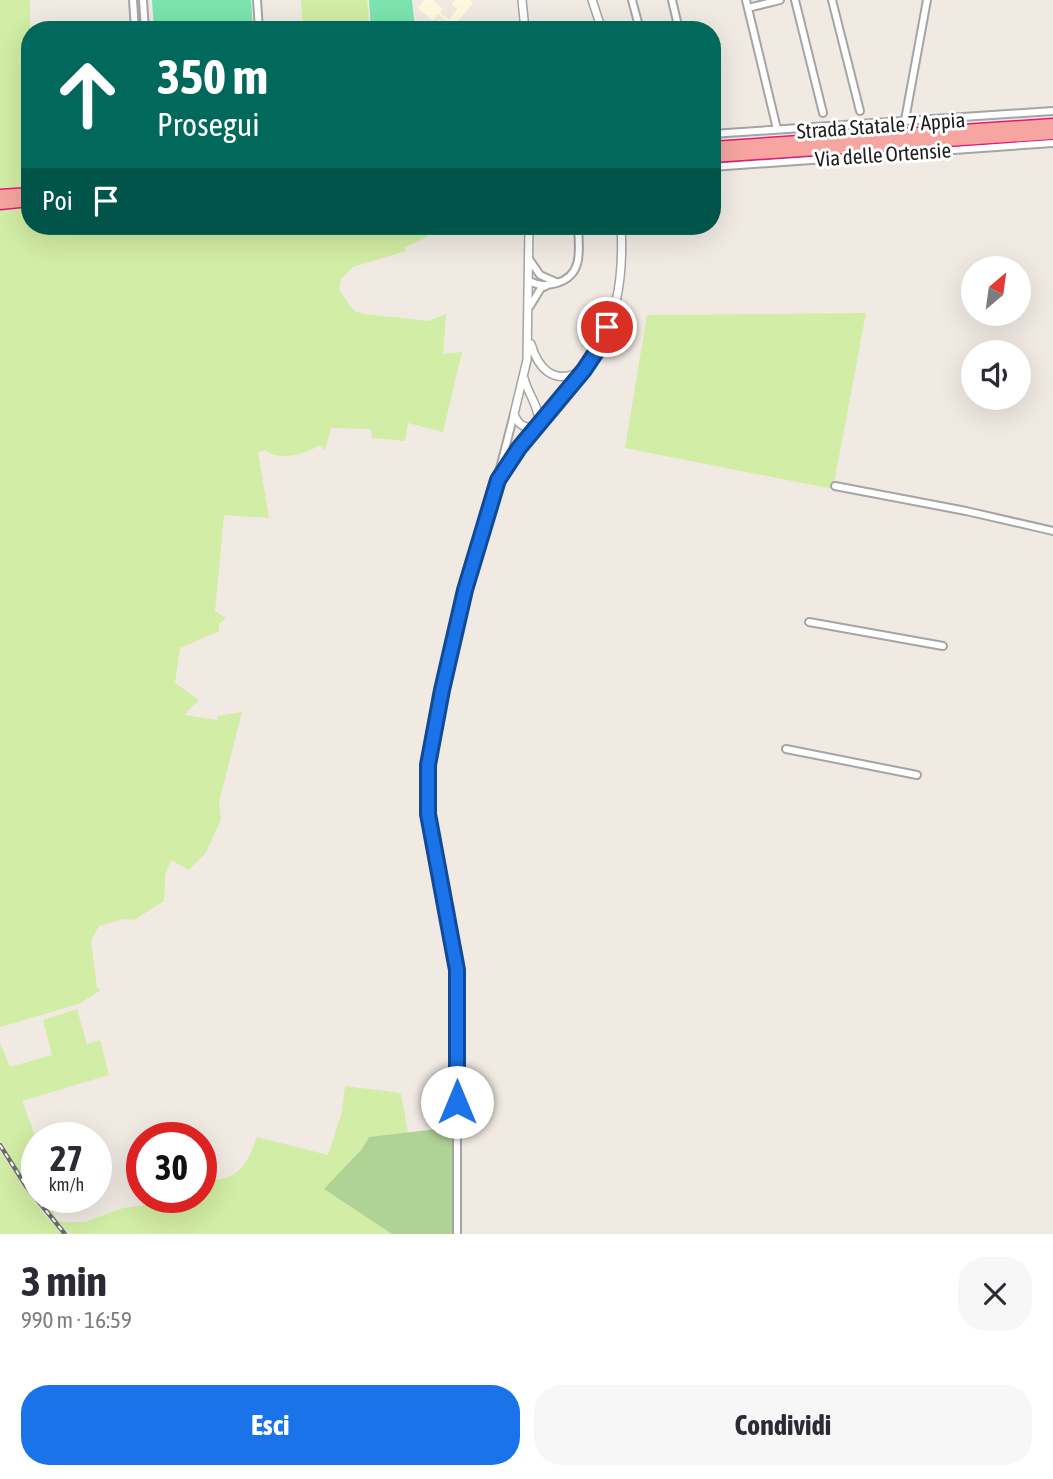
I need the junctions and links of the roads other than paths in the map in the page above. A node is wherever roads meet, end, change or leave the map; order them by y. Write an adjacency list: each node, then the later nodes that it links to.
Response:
1 (133, 0): 14 (street)
2 (143, 0): 13 (street)
3 (257, 0): 17 (street)
4 (522, 0): 18 (street)
5 (592, 0): 19 (street)
6 (632, 0): 20 (street)
7 (671, 0): 21 (street)
8 (780, 0): 12 (street)
9 (795, 0): 24 (street)
10 (832, 0): 22 (street)
11 (927, 0): 25 (street)
12 (747, 4): 27 (street)
13 (145, 17): 14 (street); 16 (street)
14 (134, 18): 15 (street)
15 (134, 21)
16 (145, 21)
17 (258, 21)
18 (525, 21)
19 (600, 21)
20 (638, 21)
21 (677, 21)
22 (860, 111)
23 (1053, 111): 25 (street)
24 (823, 114)
25 (905, 120): 27 (street)
26 (1053, 124): 31 (highway, Strada Statale 7 Appia)
27 (777, 129): 28 (street)
28 (721, 133)
29 (1053, 134): 32 (highway, Strada Statale 7 Appia)
30 (1053, 143): 33 (street, Via delle Ortensie)
31 (721, 146)
32 (721, 156)
33 (721, 166)
34 (21, 194): 35 (highway)
35 (0, 195)
36 (21, 202): 37 (highway)
37 (0, 204)
38 (529, 235): 41 (street)
39 (578, 235): 43 (street)
40 (622, 235): 46 (street)
41 (529, 259): 42 (street); 43 (street)
42 (529, 281): 43 (street); 44 (street)
43 (548, 283): 44 (street)
44 (530, 306): 45 (street)
45 (529, 338): 46 (street); 47 (street)
46 (584, 370): 49 (street)
47 (524, 375): 48 (street); 49 (street)
48 (514, 414): 49 (street); 50 (street)
49 (538, 425): 50 (street)
50 (498, 480): 57 (street)
51 (835, 486): 52 (street)
52 (1053, 531)
53 (809, 622): 54 (street)
54 (943, 646)
55 (786, 748): 56 (street)
56 (918, 775)
57 (457, 1234)

